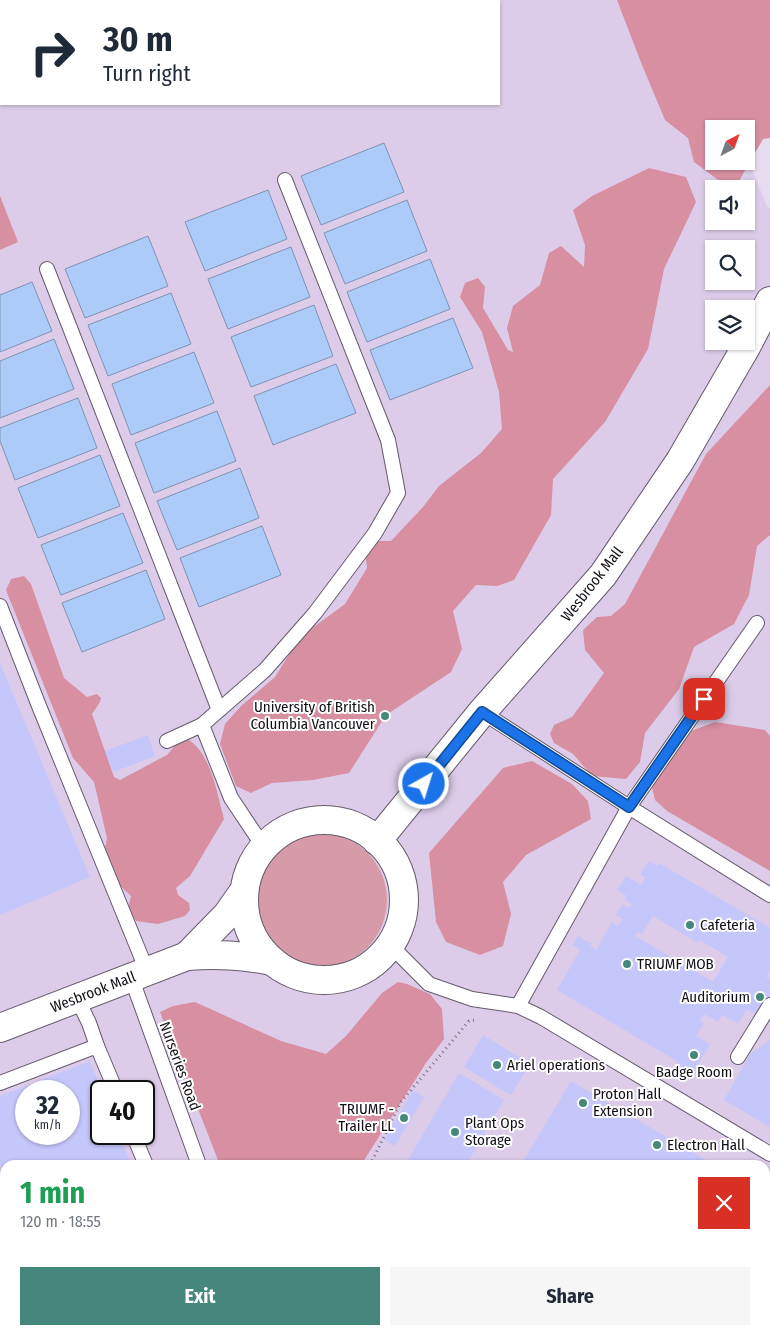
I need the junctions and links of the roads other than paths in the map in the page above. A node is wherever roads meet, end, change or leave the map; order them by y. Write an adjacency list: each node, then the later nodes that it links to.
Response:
1 (284, 180): 6 (lane)
2 (47, 269): 6 (lane)
3 (770, 301): 7 (street, Wesbrook Mall)
4 (0, 606): 18 (lane, Nurseries Road)
5 (757, 623): 10 (lane)
6 (219, 710): 8 (lane)
7 (482, 712): 10 (lane); 11 (street, Wesbrook Mall)
8 (202, 725): 9 (lane); 12 (lane)
9 (167, 741)
10 (629, 807): 14 (lane); 21 (lane)
11 (377, 840): 12 (street); 15 (street)
12 (263, 846): 13 (street)
13 (241, 895): 16 (street, Wesbrook Mall); 17 (street)
14 (770, 895)
15 (392, 947): 17 (street); 21 (lane)
16 (187, 956): 17 (street, Wesbrook Mall); 18 (street, Wesbrook Mall)
17 (272, 961)
18 (139, 974): 19 (street, Wesbrook Mall); 30 (lane, Nurseries Road)
19 (77, 998): 22 (street, Wesbrook Mall); 23 (lane)
20 (770, 1005): 24 (lane)
21 (518, 1006): 28 (lane)
22 (0, 1028)
23 (97, 1046): 25 (lane); 26 (lane)
24 (738, 1057)
25 (111, 1080)
26 (0, 1083)
27 (138, 1145): 29 (lane)
28 (770, 1154)
29 (144, 1160)
30 (197, 1160)

